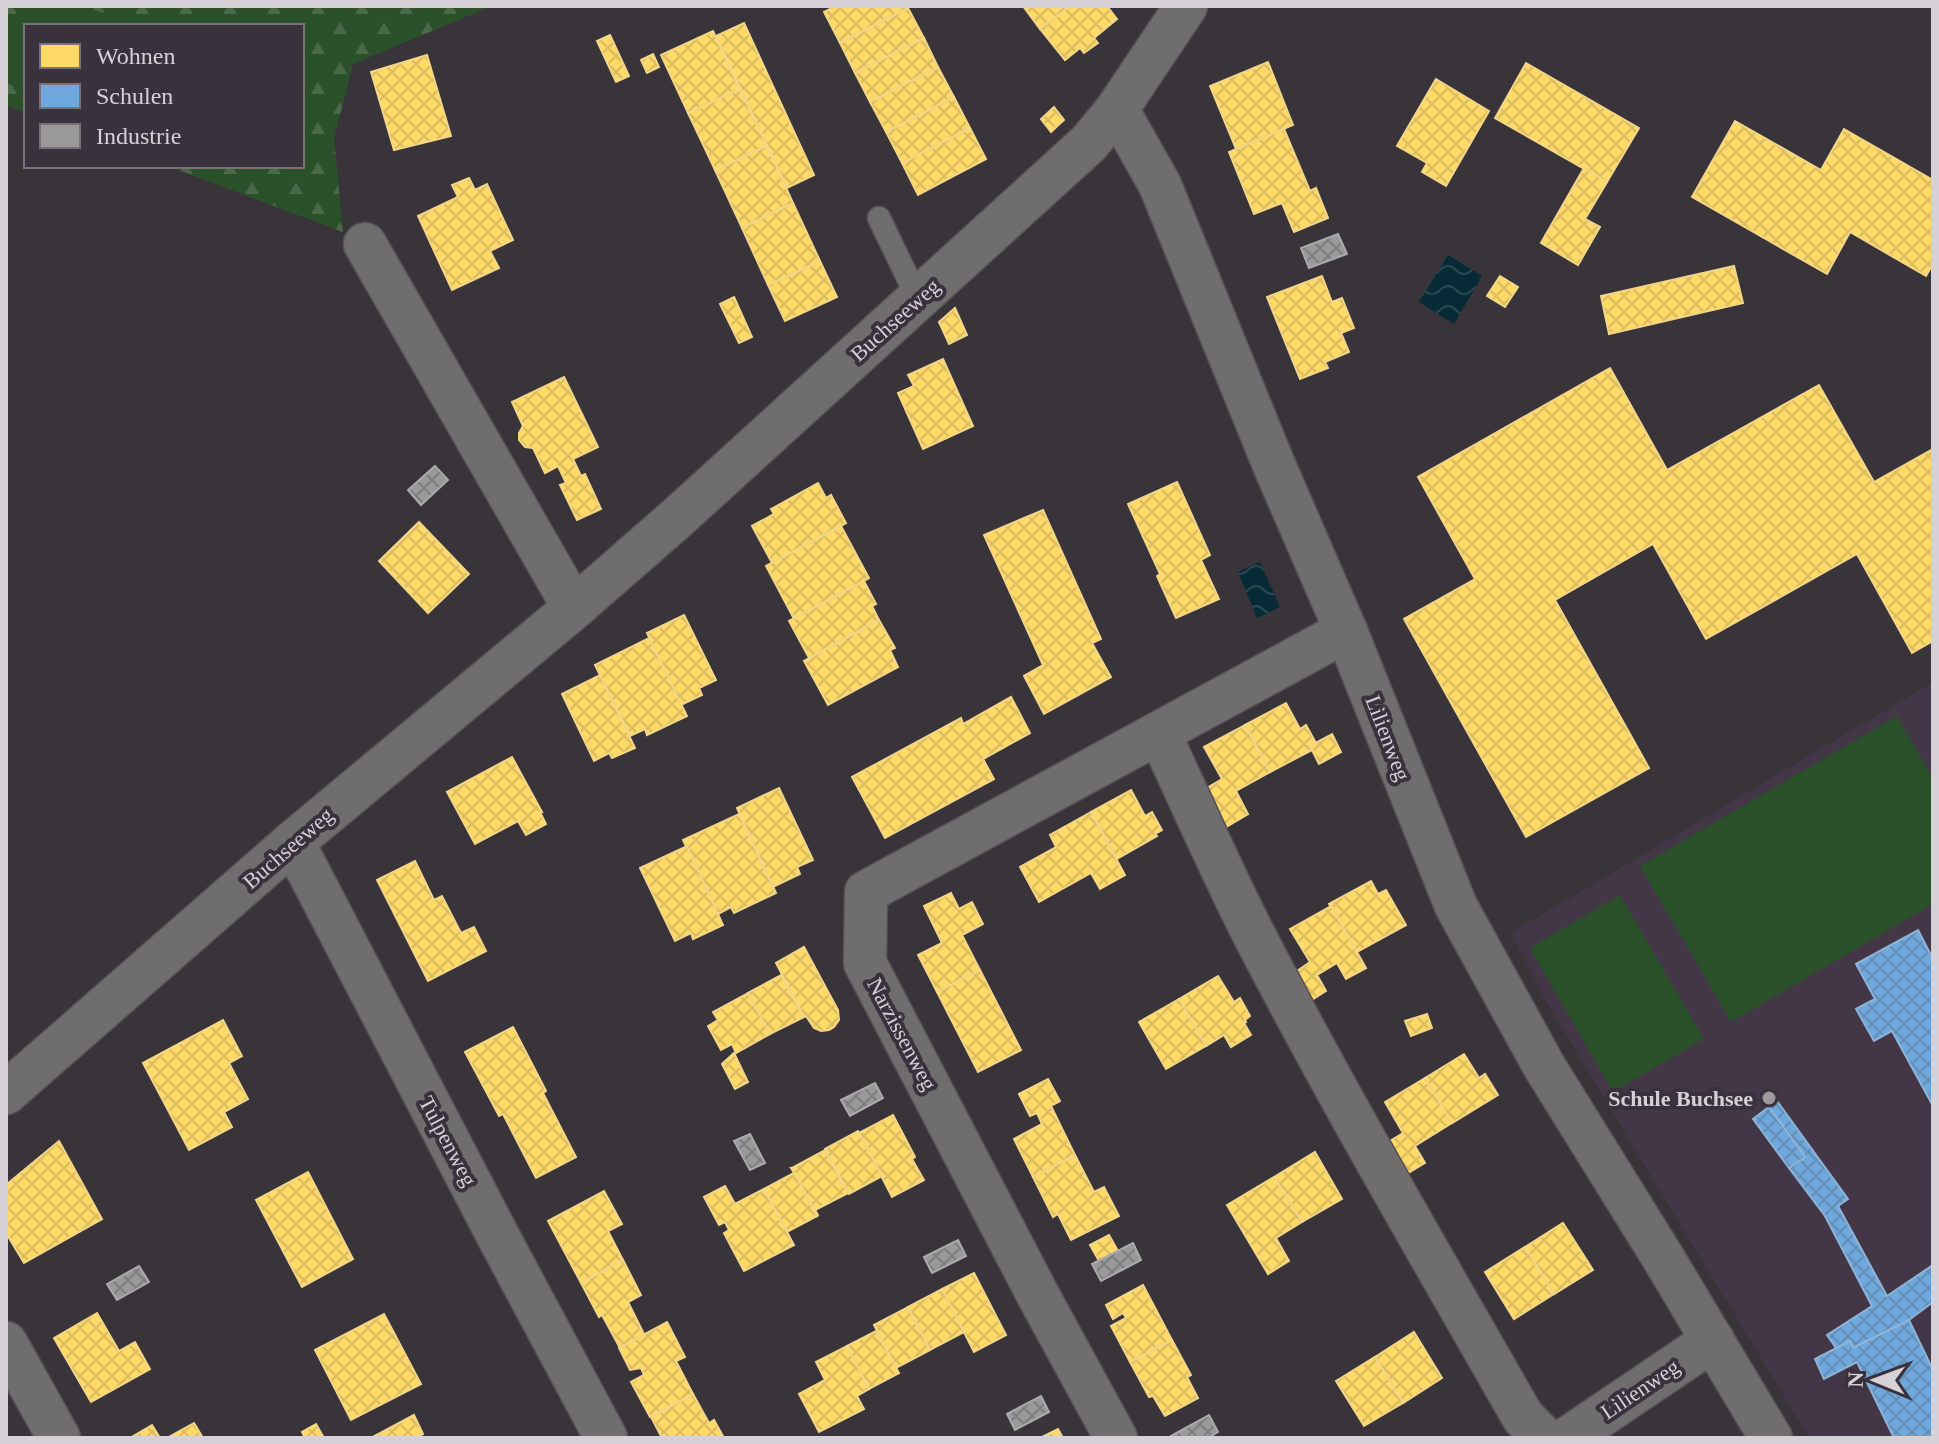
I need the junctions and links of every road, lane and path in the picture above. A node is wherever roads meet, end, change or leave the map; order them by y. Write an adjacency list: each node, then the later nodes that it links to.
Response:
1 (1186, 6): 2 (street, Buchseeweg)
2 (1117, 109): 5 (street, Buchseeweg); 7 (street, Lilienweg)
3 (879, 218): 5 (lane)
4 (365, 244): 6 (street)
5 (918, 299): 6 (street, Buchseeweg)
6 (574, 608): 9 (street, Buchseeweg)
7 (1346, 631): 8 (street, Narzissenweg); 11 (street, Lilienweg)
8 (1159, 733): 15 (street, Narzissenweg); 16 (street)
9 (293, 842): 10 (street, Buchseeweg); 14 (street, Tulpenweg)
10 (6, 1093)
11 (1713, 1340): 17 (street, Lilienweg); 18 (street, Lilienweg)
12 (6, 1343): 13 (street)
13 (59, 1438)
14 (606, 1438)
15 (1116, 1438)
16 (1544, 1438)
17 (1568, 1438)
18 (1771, 1438)

